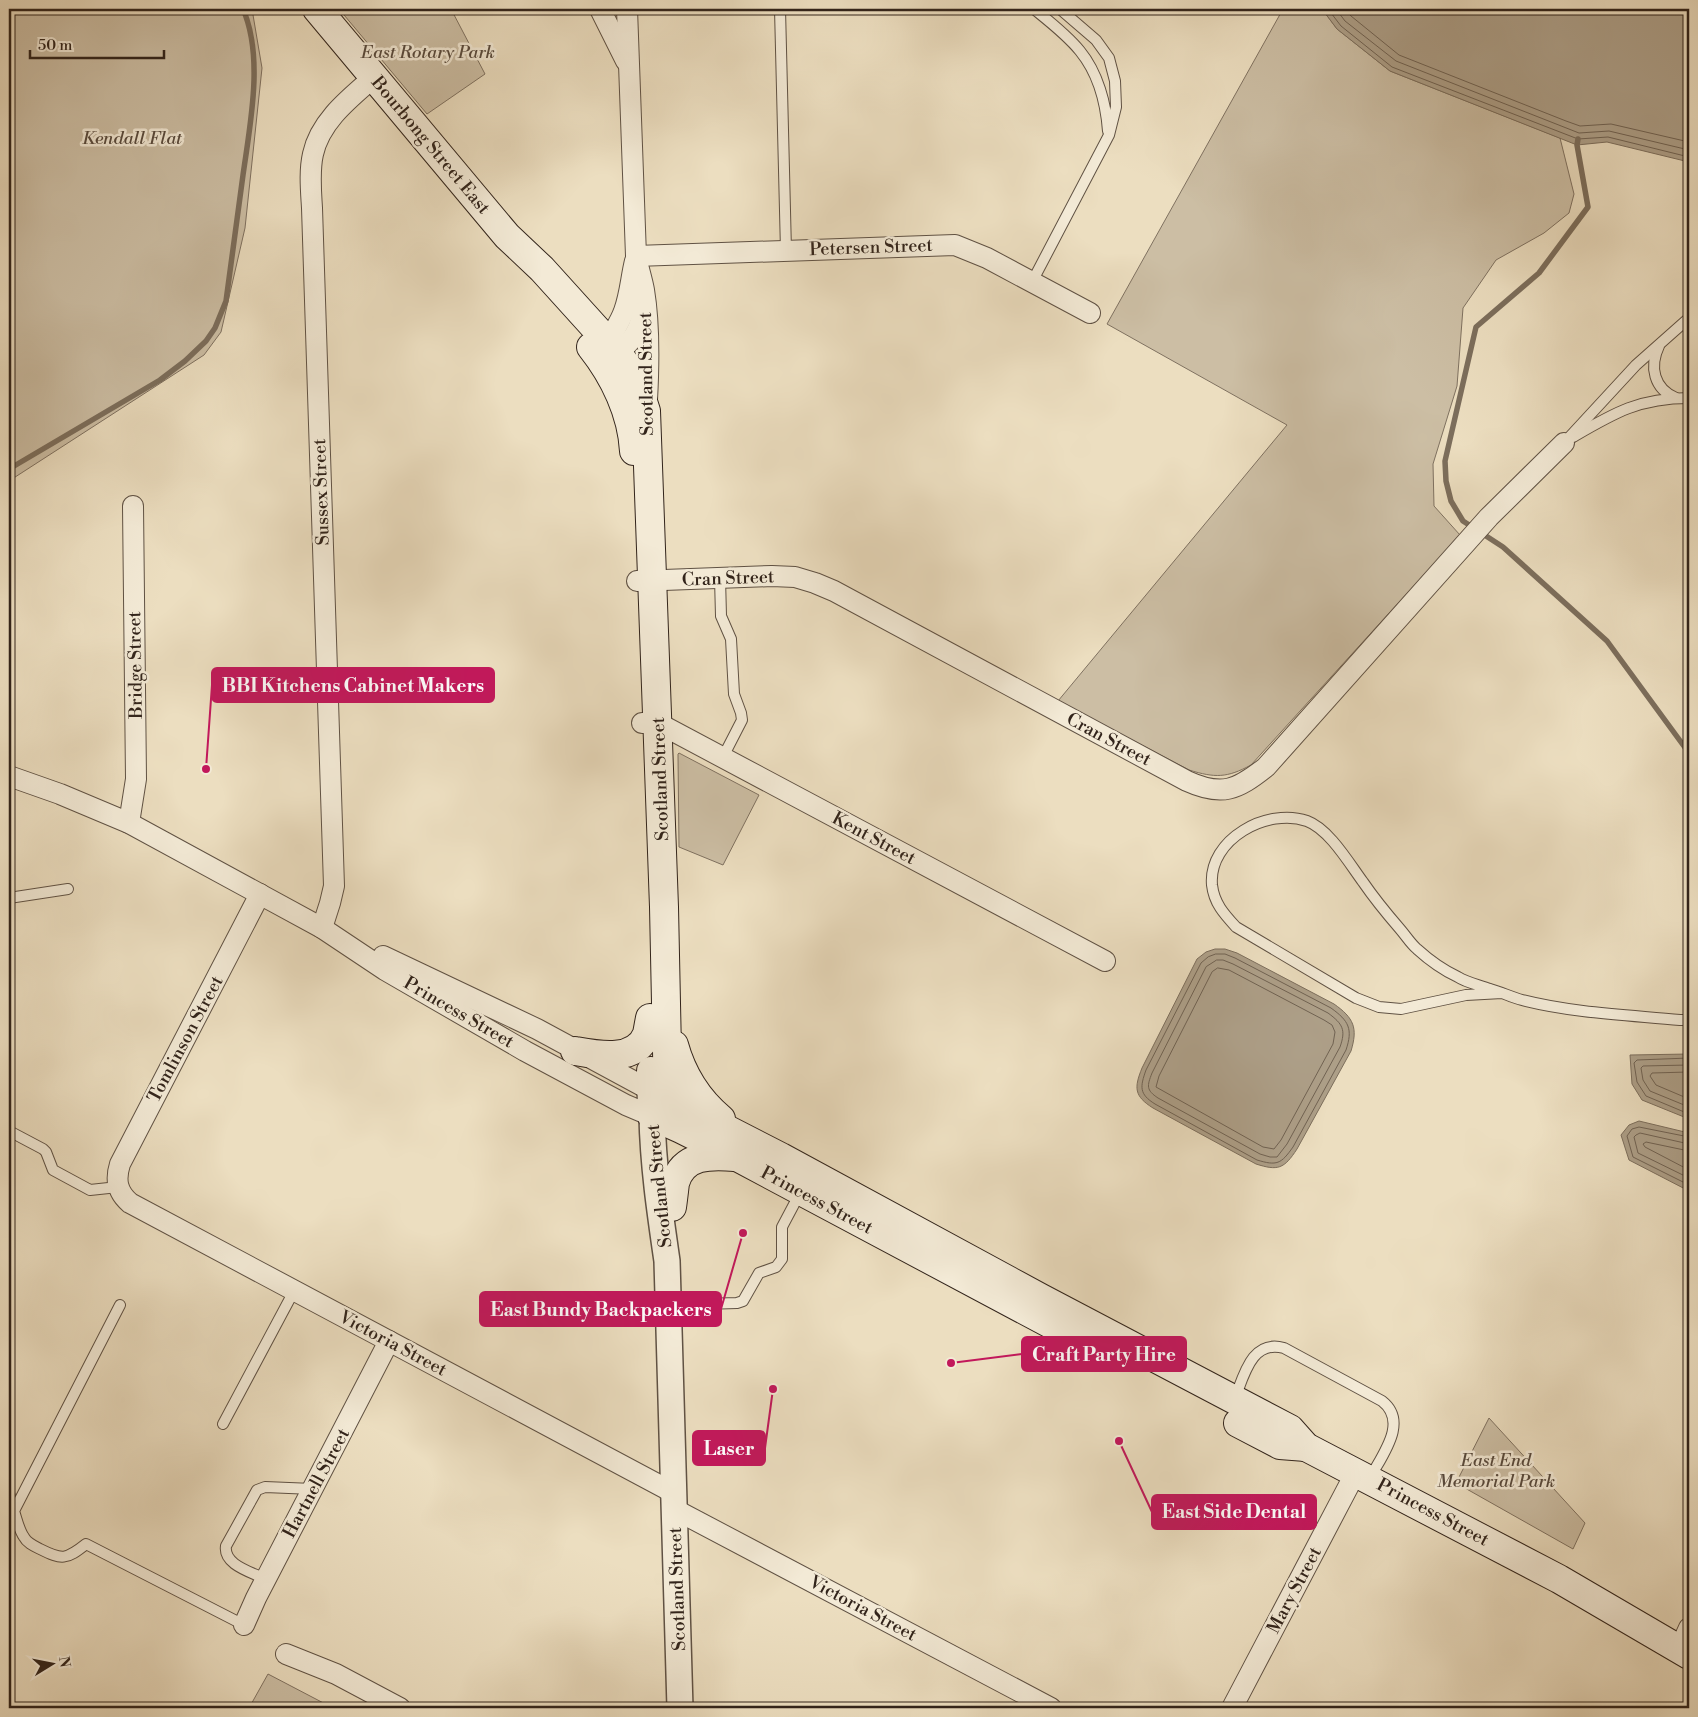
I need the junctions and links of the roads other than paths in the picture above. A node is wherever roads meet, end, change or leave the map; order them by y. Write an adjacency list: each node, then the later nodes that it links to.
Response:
1 (317, 9): 8 (main road, Bourbong Street East)
2 (600, 9): 7 (street)
3 (627, 9): 7 (street, Scotland Street)
4 (780, 9): 10 (lane)
5 (1034, 9): 9 (lane)
6 (1060, 9): 9 (lane)
7 (629, 67): 11 (street, Scotland Street)
8 (374, 77): 17 (main road, Bourbong Street East); 33 (street, Sussex Street)
9 (1109, 135): 12 (lane)
10 (786, 251): 11 (street, Petersen Street); 12 (street, Petersen Street)
11 (636, 256): 13 (street, Scotland Street); 17 (street, Scotland Street)
12 (1032, 282): 14 (street, Petersen Street)
13 (645, 297): 17 (street, Scotland Street); 21 (street, Scotland Street)
14 (1090, 313)
15 (1689, 318): 16 (lane)
16 (1659, 345): 19 (lane); 22 (lane)
17 (609, 352): 18 (main road, Bourbong Street East); 21 (main road, Bourbong Street East)
18 (619, 394): 25 (main road, Scotland Street)
19 (1677, 398): 20 (lane); 22 (lane)
20 (1689, 398)
21 (646, 411): 25 (main road, Scotland Street)
22 (1564, 443): 24 (street, Cran Street)
23 (133, 506): 29 (street, Bridge Street)
24 (720, 578): 25 (street, Cran Street); 27 (lane)
25 (645, 581): 26 (main road, Scotland Street)
26 (650, 723): 27 (street, Kent Street); 36 (main road, Scotland Street)
27 (723, 758): 34 (street, Kent Street)
28 (9, 776): 29 (street, Princess Street)
29 (129, 823): 31 (street, Princess Street)
30 (68, 889): 32 (lane)
31 (260, 894): 33 (street, Princess Street); 42 (street, Tomlinson Street)
32 (9, 898)
33 (329, 932): 38 (street, Princess Street); 39 (street, Princess Street)
34 (1104, 961)
35 (1502, 993): 35 (lane); 37 (lane)
36 (659, 1017): 38 (main road); 39 (main road, Scotland Street); 41 (main road)
37 (1689, 1020)
38 (575, 1051): 39 (street, Princess Street)
39 (660, 1107): 41 (main road, Princess Street); 44 (street, Scotland Street); 45 (street, Scotland Street)
40 (9, 1132): 42 (lane)
41 (739, 1147): 43 (main road, Princess Street); 44 (main road); 50 (main road, Princess Street)
42 (118, 1186): 46 (street, Victoria Street)
43 (801, 1192): 48 (lane); 52 (main road, Princess Street)
44 (672, 1208): 45 (street, Scotland Street)
45 (667, 1261): 48 (street, Scotland Street)
46 (294, 1290): 49 (street, Victoria Street); 51 (lane)
47 (120, 1305): 57 (lane)
48 (669, 1305): 56 (street, Scotland Street)
49 (390, 1342): 54 (street, Hartnell Street); 56 (street, Victoria Street)
50 (1234, 1400): 52 (main road, Princess Street); 53 (lane)
51 (222, 1424)
52 (1306, 1446): 53 (main road, Princess Street)
53 (1363, 1476): 60 (main road, Princess Street); 65 (street, Mary Street)
54 (313, 1488): 58 (street, Hartnell Street); 58 (lane)
55 (9, 1493): 57 (lane)
56 (674, 1501): 63 (street, Scotland Street); 64 (street, Victoria Street)
57 (14, 1511): 59 (lane)
58 (265, 1579): 59 (street, Hartnell Street)
59 (244, 1625)
60 (1687, 1640)
61 (286, 1654): 62 (street)
62 (400, 1708)
63 (680, 1708)
64 (1052, 1708)
65 (1232, 1708)

